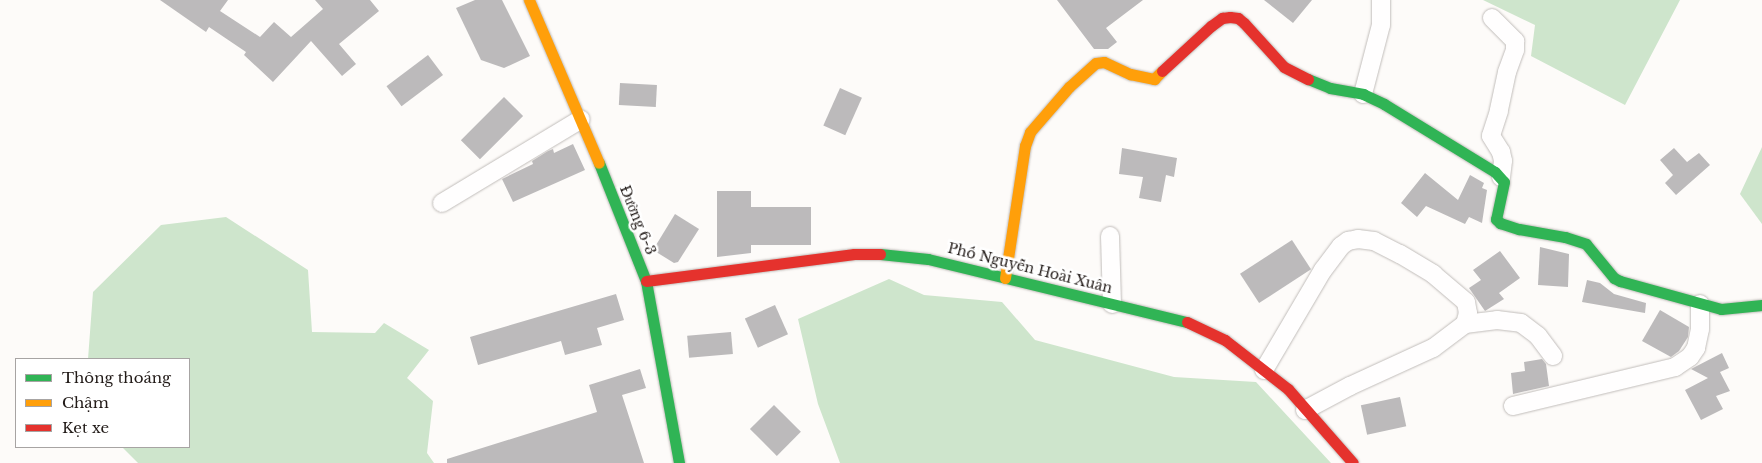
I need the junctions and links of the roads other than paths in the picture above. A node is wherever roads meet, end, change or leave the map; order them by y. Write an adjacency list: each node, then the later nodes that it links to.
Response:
1 (529, 0): 5 (street, Đường 6-3)
2 (1382, 0): 4 (street)
3 (1492, 18): 6 (street)
4 (1363, 94): 6 (street); 9 (street)
5 (581, 119): 7 (street); 10 (street, Đường 6-3)
6 (1501, 177): 12 (street)
7 (442, 204)
8 (1110, 236): 11 (street)
9 (1005, 278): 10 (street, Phố Nguyễn Hoài Xuân); 11 (street, Phố Nguyễn Hoài Xuân)
10 (646, 281): 19 (street, Đường 6-3)
11 (1112, 304): 16 (street, Phố Nguyễn Hoài Xuân)
12 (1700, 304): 13 (street); 17 (street)
13 (1762, 305)
14 (1465, 324): 15 (street); 16 (street); 18 (street)
15 (1552, 356)
16 (1264, 370): 18 (street, Phố Nguyễn Hoài Xuân)
17 (1513, 406)
18 (1305, 410): 20 (street, Phố Nguyễn Hoài Xuân)
19 (679, 463)
20 (1353, 463)

